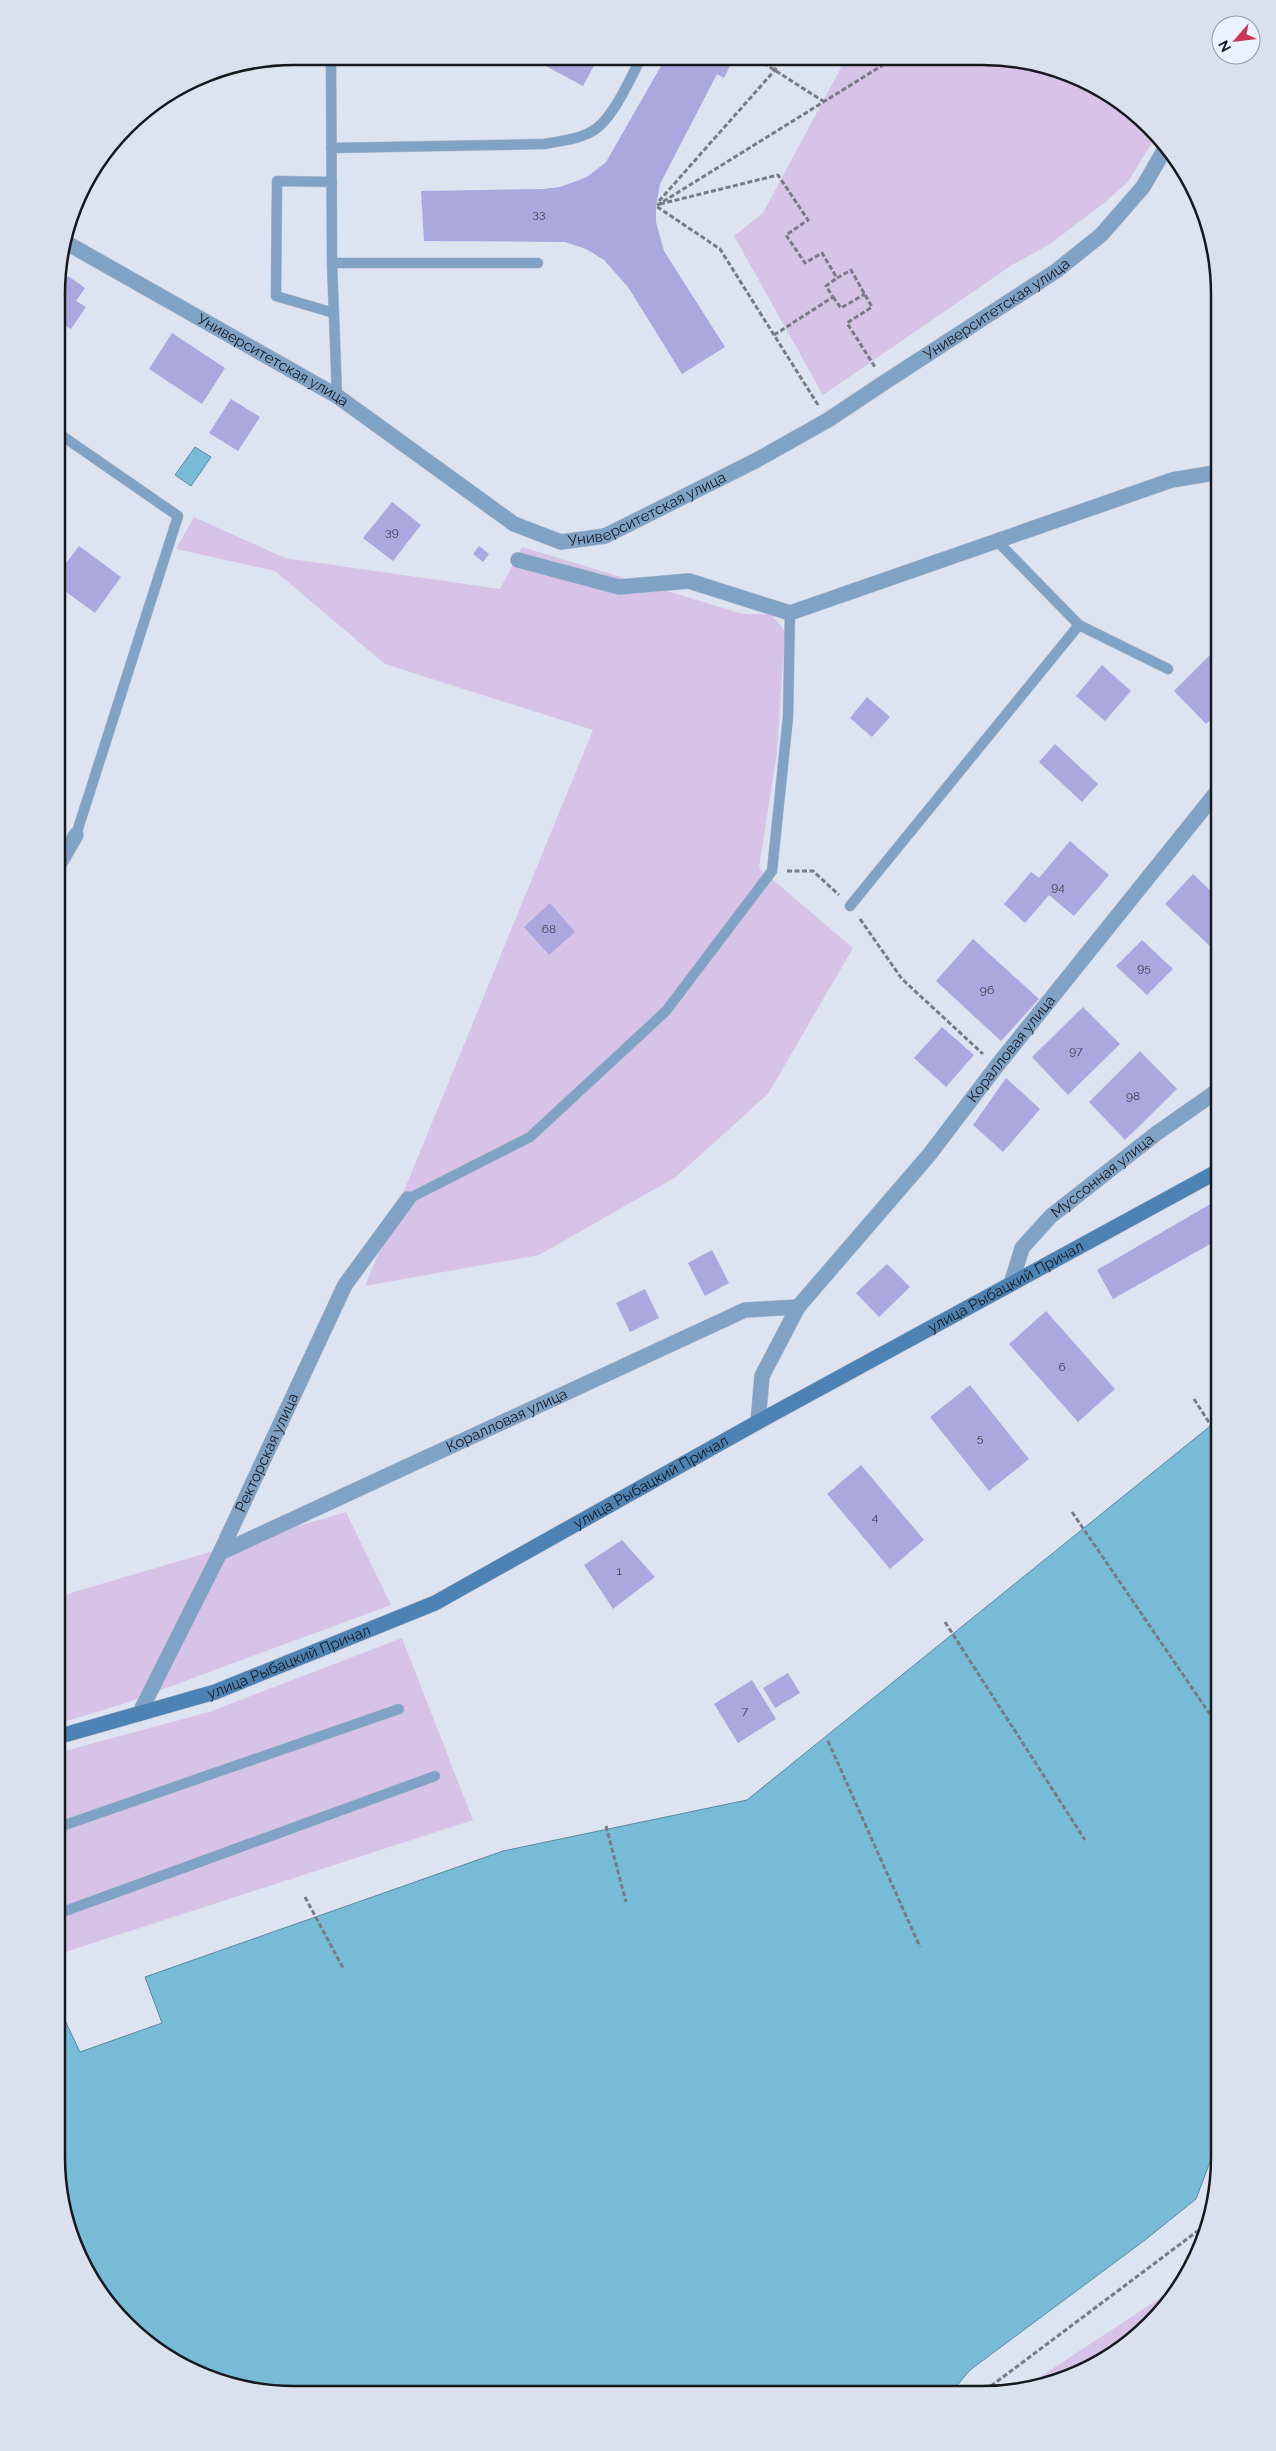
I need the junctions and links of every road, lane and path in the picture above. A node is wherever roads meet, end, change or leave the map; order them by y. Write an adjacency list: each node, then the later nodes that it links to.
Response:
1 (331, 65): 8 (lane)
2 (637, 65): 8 (lane)
3 (767, 65): 6 (path)
4 (777, 65): 6 (path)
5 (883, 65): 7 (path)
6 (775, 70): 7 (path); 11 (path)
7 (823, 101): 11 (path)
8 (332, 148): 10 (lane)
9 (1163, 153): 20 (street, Университетская улица)
10 (332, 182): 13 (lane); 18 (lane)
11 (656, 206): 15 (path); 19 (path)
12 (70, 245): 21 (street, Университетская улица)
13 (332, 263): 14 (lane); 18 (lane)
14 (538, 263)
15 (838, 278): 16 (path); 17 (path)
16 (865, 294): 17 (path); 20 (path)
17 (833, 297): 19 (path)
18 (334, 313): 21 (lane)
19 (774, 335): 22 (path)
20 (885, 382): 21 (street, Университетская улица)
21 (337, 396)
22 (816, 402)
23 (65, 438): 31 (lane)
24 (1211, 474): 25 (street)
25 (997, 541): 27 (street); 28 (lane)
26 (518, 560): 27 (street)
27 (790, 613): 33 (lane)
28 (1079, 625): 29 (lane); 34 (lane)
29 (1168, 670)
30 (1211, 799): 35 (street, Коралловая улица)
31 (76, 835): 32 (street)
32 (65, 854)
33 (772, 872): 34 (path); 38 (lane)
34 (850, 906): 35 (path)
35 (996, 1067): 40 (street, Коралловая улица)
36 (1211, 1095): 39 (street, Муссонная улица)
37 (1211, 1175): 39 (main road, улица Рыбацкий Причал)
38 (408, 1199): 45 (street, Ректорская улица)
39 (1011, 1284): 42 (main road, улица Рыбацкий Причал)
40 (798, 1307): 42 (street, Коралловая улица); 45 (street, Коралловая улица)
41 (1194, 1399): 43 (path)
42 (758, 1422): 48 (main road, улица Рыбацкий Причал)
43 (1211, 1426)
44 (1072, 1512): 49 (path)
45 (220, 1552): 48 (street, Ректорская улица)
46 (945, 1622): 55 (path)
47 (399, 1709): 54 (lane)
48 (139, 1714): 50 (main road, улица Рыбацкий Причал)
49 (1211, 1716)
50 (65, 1735)
51 (828, 1741): 59 (path)
52 (435, 1776): 58 (lane)
53 (606, 1826): 57 (path)
54 (65, 1827)
55 (1085, 1840)
56 (305, 1897): 60 (path)
57 (626, 1902)
58 (65, 1911)
59 (920, 1947)
60 (343, 1968)
61 (1199, 2230): 62 (path)
62 (992, 2386)

